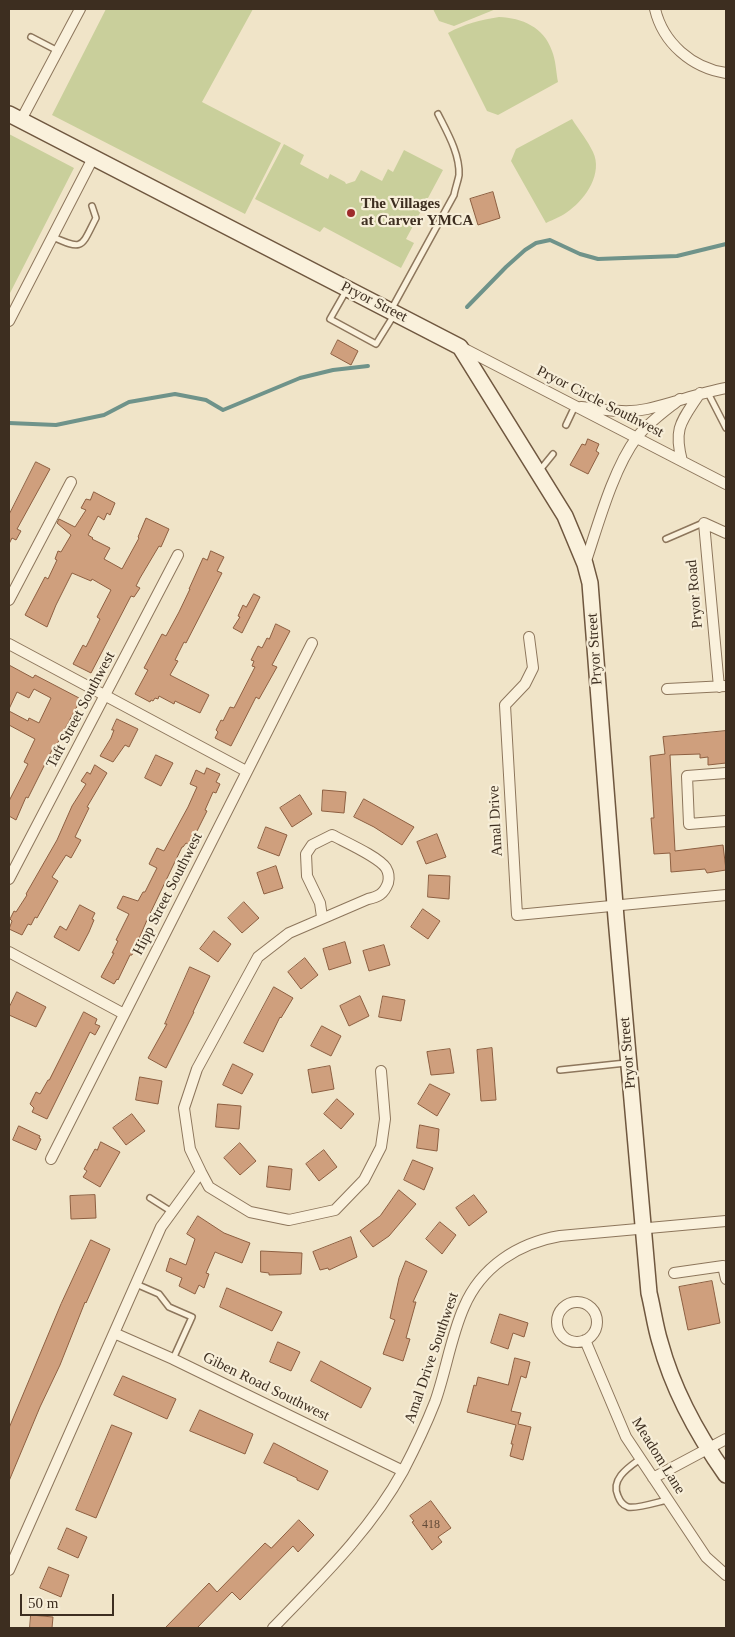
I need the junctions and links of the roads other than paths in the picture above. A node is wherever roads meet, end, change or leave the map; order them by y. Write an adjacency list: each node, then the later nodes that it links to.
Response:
1 (80, 9): 4 (street)
2 (655, 9): 5 (street)
3 (31, 37): 4 (lane)
4 (58, 51): 7 (street)
5 (726, 73)
6 (438, 114): 12 (lane)
7 (15, 117): 8 (main road, Pryor Street)
8 (93, 158): 10 (street); 11 (main road, Pryor Street)
9 (92, 206): 10 (lane)
10 (52, 236): 13 (street)
11 (348, 288): 12 (main road, Pryor Street); 12 (lane)
12 (393, 312): 14 (main road, Pryor Street)
13 (9, 321)
14 (460, 347): 18 (street, Pryor Circle Southwest); 24 (main road, Pryor Street)
15 (726, 388): 16 (street)
16 (703, 392): 17 (street); 20 (lane); 23 (street)
17 (680, 399): 18 (street); 21 (street)
18 (575, 406): 19 (lane); 21 (street, Pryor Circle Southwest)
19 (566, 425)
20 (726, 428)
21 (636, 438): 23 (street, Pryor Circle Southwest); 31 (street)
22 (553, 454): 24 (lane)
23 (682, 461): 26 (street, Pryor Circle Southwest)
24 (538, 472): 31 (main road, Pryor Street)
25 (71, 482): 32 (street)
26 (726, 484)
27 (704, 523): 28 (street); 29 (lane); 36 (street, Pryor Road)
28 (726, 533)
29 (666, 539)
30 (178, 555): 38 (street, Taft Street Southwest)
31 (585, 564): 44 (main road, Pryor Street)
32 (9, 600)
33 (529, 637): 44 (street, Amal Drive)
34 (312, 643): 39 (street, Hipp Street Southwest)
35 (9, 644): 38 (street)
36 (723, 686): 37 (street, Pryor Road)
37 (667, 689)
38 (106, 696): 39 (street); 42 (street, Taft Street Southwest)
39 (246, 771): 47 (street, Hipp Street Southwest)
40 (726, 773): 41 (street)
41 (726, 821)
42 (9, 879)
43 (726, 895): 44 (street)
44 (615, 904): 48 (main road, Pryor Street)
45 (322, 917): 45 (street); 52 (street)
46 (9, 952): 47 (street)
47 (124, 1014): 51 (street, Hipp Street Southwest)
48 (628, 1062): 49 (lane); 56 (main road, Pryor Street)
49 (560, 1070)
50 (381, 1071): 52 (street)
51 (51, 1159)
52 (201, 1172): 54 (street)
53 (150, 1198): 54 (lane)
54 (172, 1212): 59 (street)
55 (726, 1221): 56 (street, Amal Drive Southwest)
56 (643, 1228): 64 (main road, Pryor Street); 66 (street, Amal Drive Southwest)
57 (674, 1273): 58 (street)
58 (726, 1280)
59 (136, 1284): 60 (street); 62 (lane)
60 (114, 1333): 62 (street, Giben Road Southwest); 70 (street)
61 (585, 1340): 61 (street); 65 (street, Meadom Lane)
62 (173, 1359): 66 (street, Giben Road Southwest)
63 (726, 1439): 64 (street)
64 (708, 1450): 67 (main road, Pryor Street); 68 (street)
65 (640, 1458): 68 (street, Meadom Lane); 69 (lane)
66 (403, 1472): 72 (street, Amal Drive Southwest)
67 (726, 1475)
68 (653, 1478): 69 (street, Meadom Lane)
69 (667, 1500): 71 (street, Meadom Lane)
70 (9, 1570)
71 (726, 1574)
72 (275, 1628)

